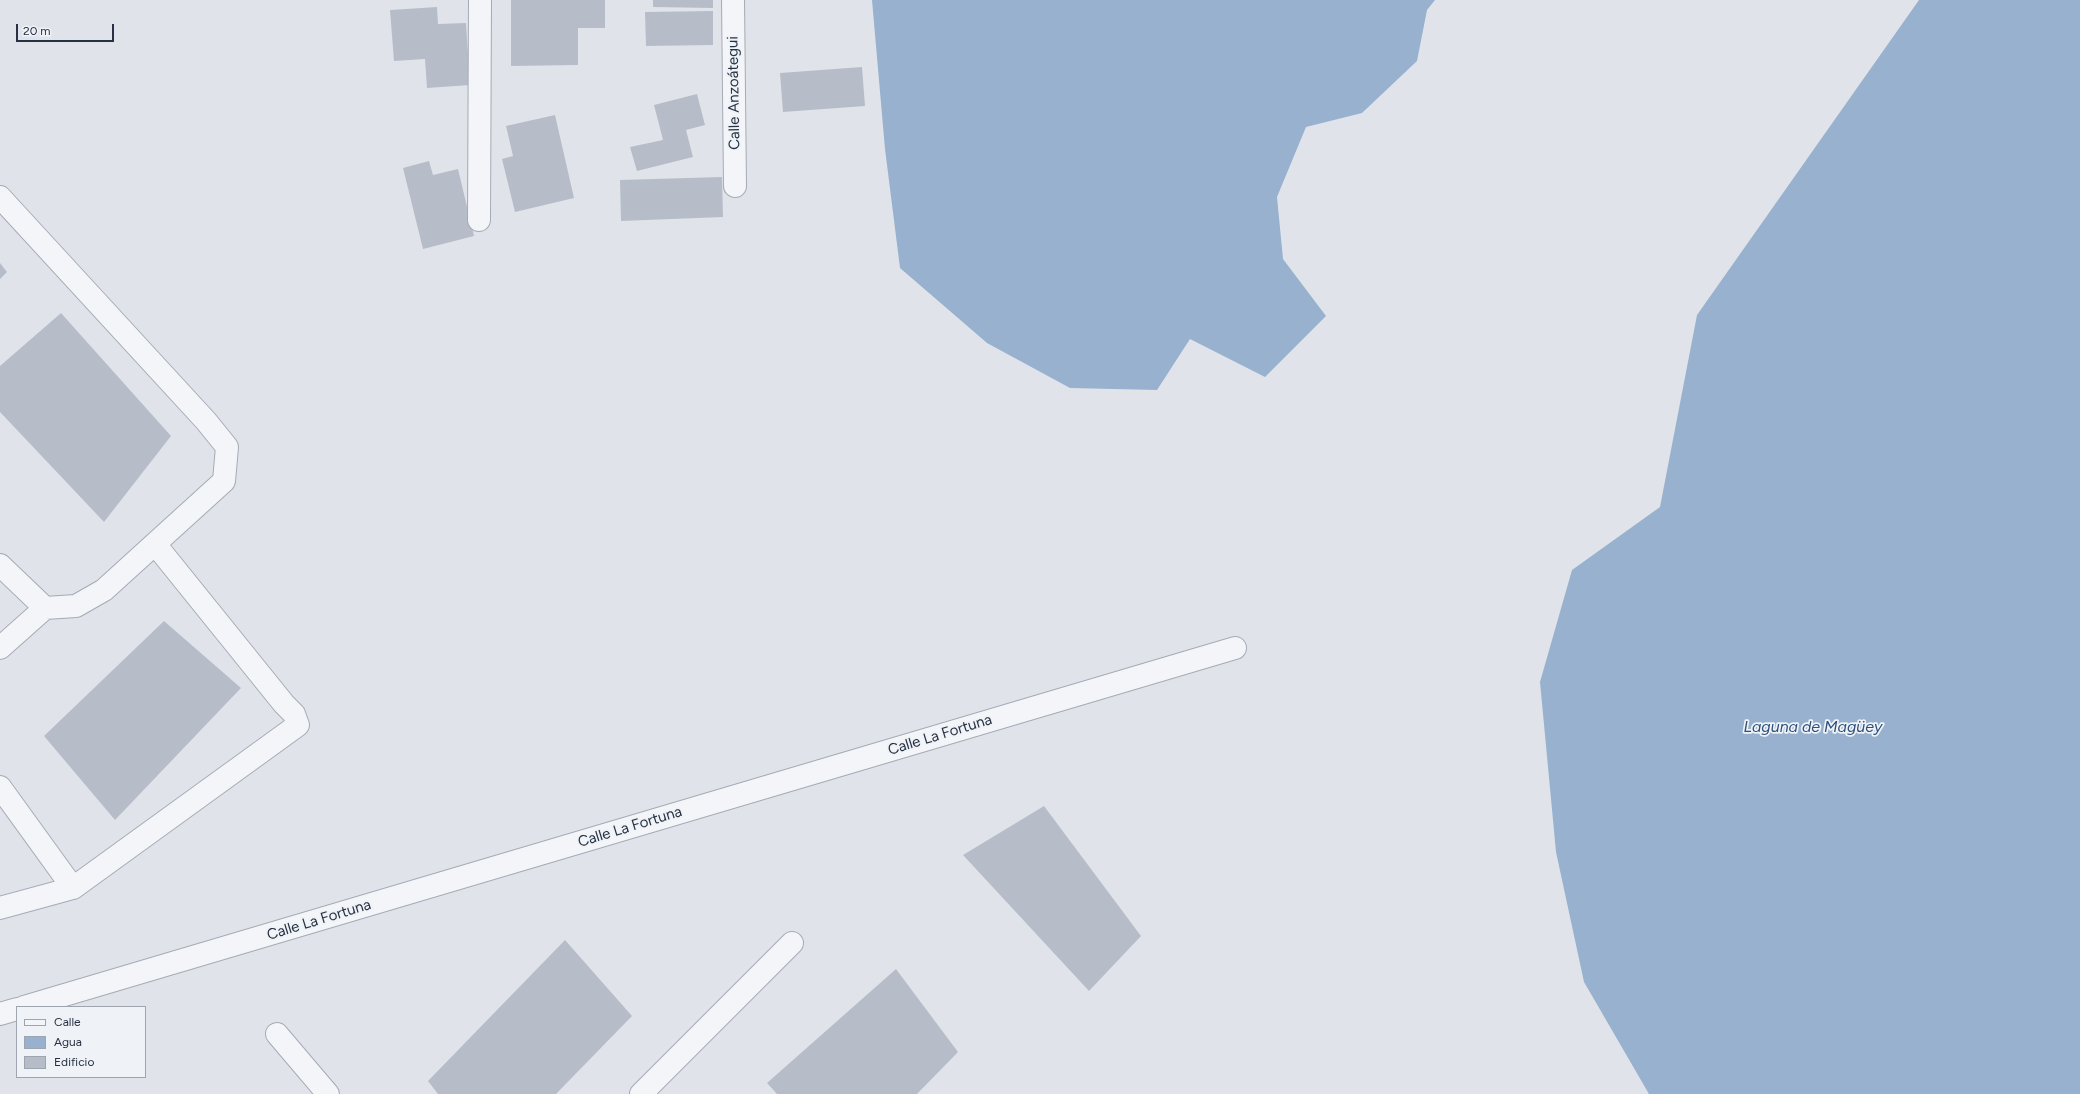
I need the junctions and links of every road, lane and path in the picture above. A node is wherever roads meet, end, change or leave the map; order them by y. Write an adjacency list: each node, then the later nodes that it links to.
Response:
1 (480, 0): 5 (street)
2 (733, 0): 3 (street, Calle Anzoátegui)
3 (735, 186)
4 (0, 197): 6 (street)
5 (479, 220)
6 (154, 544): 8 (street); 12 (street)
7 (0, 565): 8 (street)
8 (45, 608): 9 (street)
9 (0, 648)
10 (1235, 648): 15 (street, Calle La Fortuna)
11 (0, 787): 12 (street)
12 (73, 888): 13 (street)
13 (0, 908)
14 (792, 943): 20 (street)
15 (27, 1006)
16 (16, 1009): 17 (street)
17 (0, 1014)
18 (277, 1034): 19 (street)
19 (319, 1091)
20 (641, 1094)

